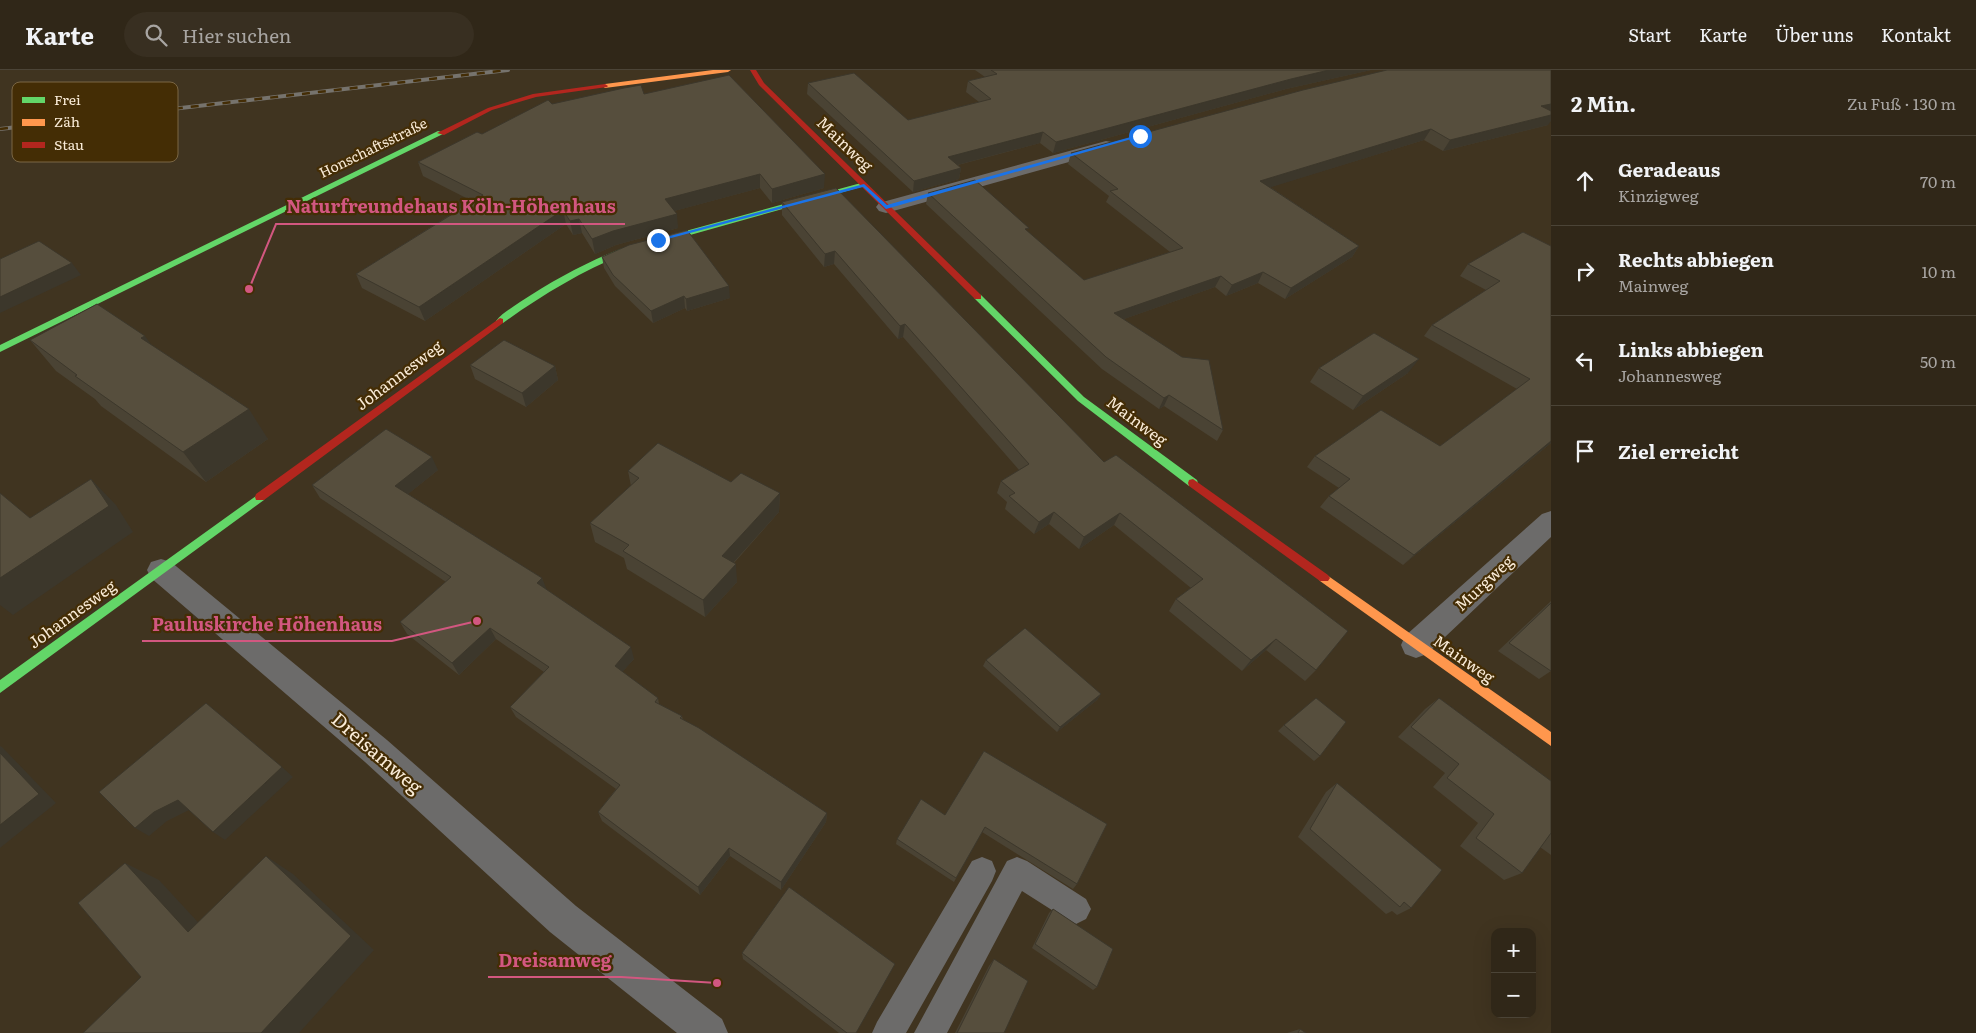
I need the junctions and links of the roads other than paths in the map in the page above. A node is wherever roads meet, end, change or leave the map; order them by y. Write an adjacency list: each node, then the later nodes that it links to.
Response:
1 (728, 70): 6 (street, Honschaftsstraße)
2 (753, 70): 4 (street, Mainweg)
3 (1121, 142): 5 (street)
4 (864, 185): 5 (street, Mainweg); 8 (street, Johannesweg)
5 (886, 207): 9 (street, Mainweg)
6 (0, 349)
7 (1551, 521): 9 (street, Murgweg)
8 (161, 570): 10 (street, Johannesweg); 14 (street, Dreisamweg)
9 (1416, 645): 11 (street, Mainweg)
10 (0, 687)
11 (1551, 740)
12 (982, 872): 15 (lane)
13 (1076, 909): 16 (lane)
14 (708, 1033)
15 (888, 1033)
16 (930, 1033)

